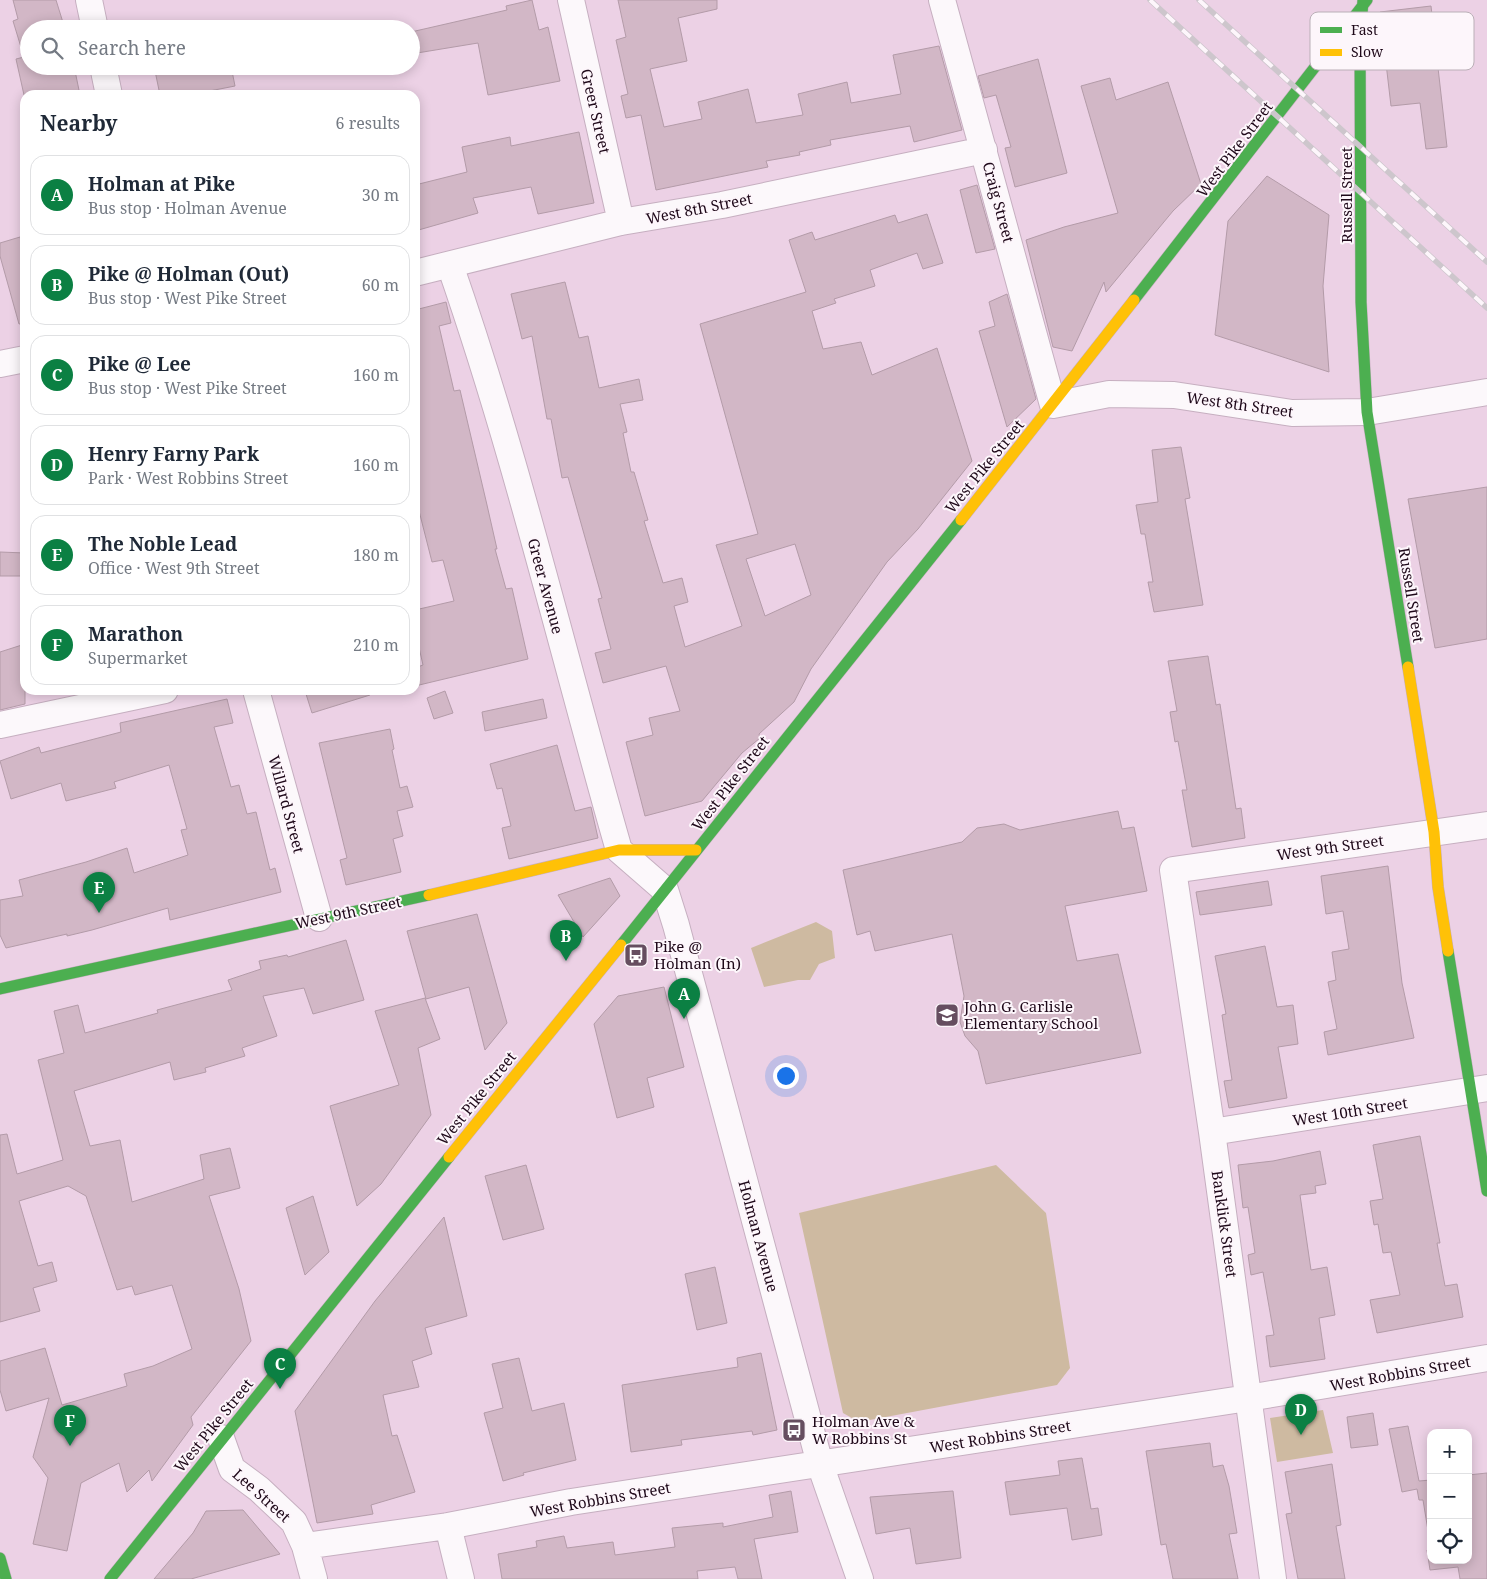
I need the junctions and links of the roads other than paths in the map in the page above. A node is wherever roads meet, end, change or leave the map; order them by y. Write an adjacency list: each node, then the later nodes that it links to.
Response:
1 (89, 0): 6 (street)
2 (572, 0): 12 (street, Greer Street)
3 (942, 0): 11 (street, Craig Street)
4 (1365, 1): 5 (main road, West Pike Street)
5 (1357, 12)
6 (93, 20)
7 (1313, 70): 18 (main road, West Pike Street)
8 (1360, 70): 19 (main road, Russell Street)
9 (105, 75): 10 (street)
10 (108, 90)
11 (984, 150): 12 (street, West 8th Street); 18 (street, Craig Street)
12 (621, 222): 13 (street, West 8th Street)
13 (450, 265): 14 (street, West 8th Street); 25 (street, Greer Avenue)
14 (420, 272)
15 (20, 360): 16 (street)
16 (0, 364)
17 (1487, 392): 19 (street, West 8th Street)
18 (1053, 405): 19 (street, West 8th Street); 26 (main road, West Pike Street)
19 (1367, 412): 24 (main road, Russell Street)
20 (141, 695): 22 (street)
21 (257, 695): 29 (street, Willard Street)
22 (0, 725)
23 (1487, 825): 24 (street, West 9th Street)
24 (1434, 832): 27 (street, West 9th Street); 31 (main road, Russell Street)
25 (619, 850): 26 (main road, West 9th Street); 28 (street); 29 (main road, West 9th Street)
26 (696, 850): 28 (main road, West Pike Street)
27 (1173, 870): 32 (street, Banklick Street)
28 (665, 890): 36 (main road, West Pike Street); 37 (street, Holman Avenue)
29 (319, 918): 30 (main road, West 9th Street)
30 (0, 989)
31 (1479, 1090): 32 (street, West 10th Street); 33 (main road, Russell Street)
32 (1212, 1132): 35 (street, Banklick Street)
33 (1487, 1191)
34 (1487, 1358): 35 (street, West Robbins Street)
35 (1248, 1398): 37 (street, West Robbins Street); 46 (street, Banklick Street)
36 (221, 1438): 39 (street, Lee Street); 42 (main road, West Pike Street)
37 (820, 1464): 38 (street, West Robbins Street); 45 (street, Holman Avenue)
38 (448, 1526): 39 (street, West Robbins Street); 44 (street)
39 (305, 1546): 43 (street, Lee Street)
40 (0, 1558): 41 (main road)
41 (6, 1579)
42 (110, 1579)
43 (314, 1579)
44 (461, 1579)
45 (860, 1579)
46 (1273, 1579)

